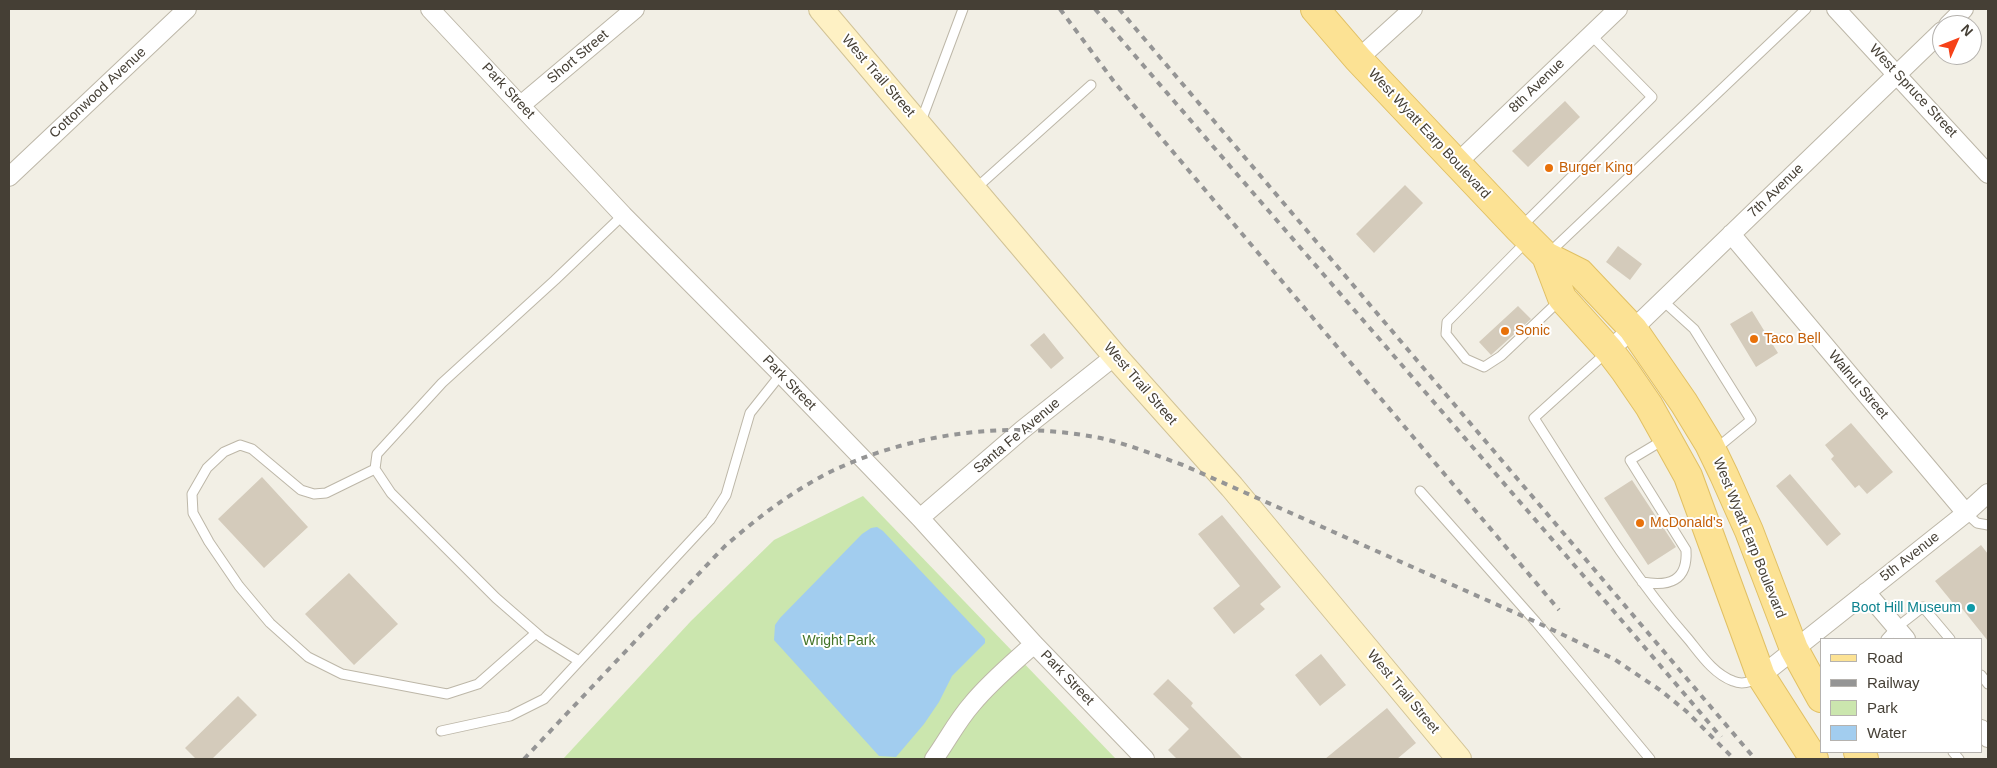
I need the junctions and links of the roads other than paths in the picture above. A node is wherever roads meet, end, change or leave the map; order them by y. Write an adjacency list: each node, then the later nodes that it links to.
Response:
1 (186, 9): 20 (street, Cottonwood Avenue)
2 (430, 9): 16 (street, Park Street)
3 (635, 9): 16 (street, Short Street)
4 (821, 9): 17 (main road, West Trail Street)
5 (963, 9): 17 (lane)
6 (1315, 9): 13 (main road, West Wyatt Earp Boulevard)
7 (1413, 9): 13 (street)
8 (1618, 9): 11 (street, 8th Avenue)
9 (1806, 9): 24 (lane)
10 (1836, 9): 14 (street, West Spruce Street)
11 (1590, 34): 18 (street, 8th Avenue); 24 (lane)
12 (1932, 41): 14 (street, 7th Avenue)
13 (1358, 59): 18 (main road, West Wyatt Earp Boulevard)
14 (1898, 74): 19 (street, West Spruce Street); 23 (street, 7th Avenue)
15 (1091, 85): 21 (lane)
16 (521, 105): 22 (street, Park Street)
17 (920, 124): 21 (main road, West Trail Street)
18 (1457, 163): 24 (main road, West Wyatt Earp Boulevard)
19 (1988, 174)
20 (9, 177)
21 (974, 190): 29 (main road, West Trail Street)
22 (623, 215): 30 (street, Park Street); 33 (lane)
23 (1731, 234): 26 (street, 7th Avenue); 36 (street, Walnut Street)
24 (1531, 241): 25 (main road, West Wyatt Earp Boulevard); 25 (lane); 27 (main road, West Wyatt Earp Boulevard)
25 (1562, 298): 28 (main road, West Wyatt Earp Boulevard)
26 (1662, 300): 27 (street, 7th Avenue); 32 (lane)
27 (1633, 329): 28 (street, 7th Avenue); 32 (main road, West Wyatt Earp Boulevard)
28 (1609, 350): 31 (main road, West Wyatt Earp Boulevard); 39 (lane)
29 (1115, 356): 37 (street, Santa Fe Avenue); 52 (main road, West Trail Street)
30 (781, 374): 37 (street, Park Street); 46 (lane)
31 (1667, 437): 39 (lane); 47 (main road, West Wyatt Earp Boulevard)
32 (1709, 444): 45 (main road, West Wyatt Earp Boulevard)
33 (375, 469): 41 (lane); 41 (lane)
34 (1420, 492): 53 (lane)
35 (1988, 493): 36 (street, 5th Avenue)
36 (1966, 513): 38 (lane); 40 (street, 5th Avenue)
37 (920, 518): 44 (street, Park Street)
38 (1988, 525)
39 (1642, 582): 47 (lane)
40 (1866, 592): 42 (street); 45 (street, 5th Avenue)
41 (536, 633): 46 (lane)
42 (1896, 635): 43 (lane)
43 (1949, 638)
44 (1034, 644): 50 (street); 51 (street, Park Street)
45 (1794, 650): 47 (street, 5th Avenue); 48 (main road, West Wyatt Earp Boulevard)
46 (579, 661): 49 (lane)
47 (1761, 676): 54 (main road)
48 (1820, 696)
49 (441, 731)
50 (934, 759)
51 (1145, 759)
52 (1460, 759)
53 (1650, 759)
54 (1814, 759)

